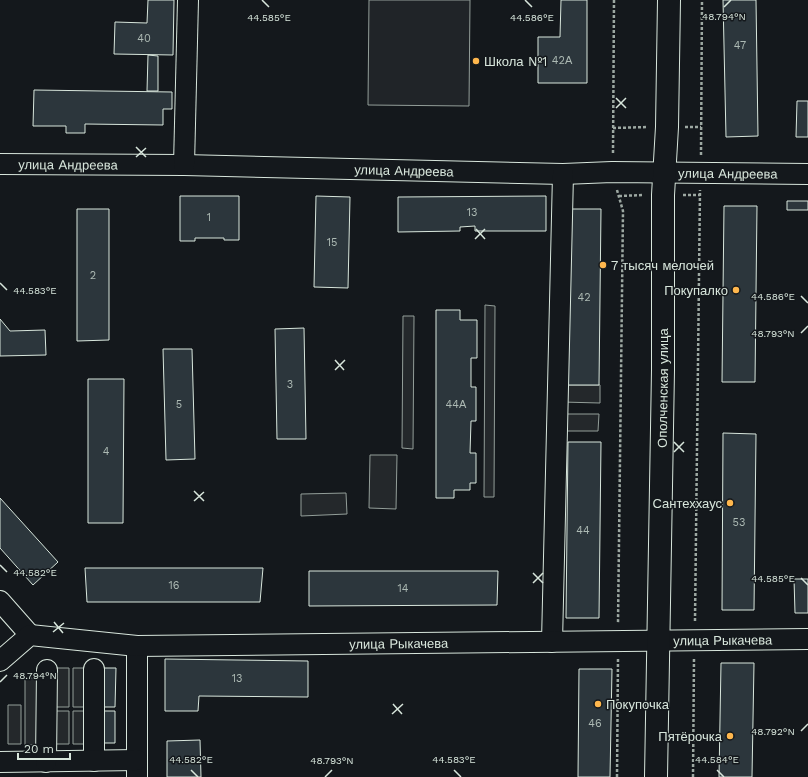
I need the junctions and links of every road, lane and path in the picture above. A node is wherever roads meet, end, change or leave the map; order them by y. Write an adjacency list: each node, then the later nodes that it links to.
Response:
1 (188, 0): 6 (street)
2 (614, 0): 7 (path)
3 (669, 0): 9 (highway, Ополченская улица)
4 (702, 0): 10 (path)
5 (0, 164): 6 (street, улица Андреева)
6 (184, 165): 8 (street, улица Андреева)
7 (612, 172): 8 (street, улица Андреева); 9 (street, улица Андреева); 17 (path)
8 (563, 174): 18 (street)
9 (664, 174): 10 (street, улица Андреева); 14 (highway, Ополченская улица)
10 (700, 174): 11 (street, улица Андреева); 15 (path)
11 (808, 174)
12 (0, 601): 13 (street)
13 (30, 635): 19 (street, улица Рыкачева); 20 (street)
14 (657, 640): 15 (street, улица Рыкачева); 17 (street, улица Рыкачева); 28 (highway, Ополченская улица)
15 (694, 640): 16 (street, улица Рыкачева); 29 (path)
16 (808, 640)
17 (618, 641): 18 (street, улица Рыкачева); 27 (path)
18 (552, 642): 19 (street, улица Рыкачева)
19 (137, 646): 26 (street)
20 (0, 661)
21 (94, 669): 23 (street)
22 (47, 670): 25 (street)
23 (94, 761): 25 (street); 26 (street)
24 (0, 762): 25 (street)
25 (46, 762)
26 (137, 768)
27 (617, 777)
28 (656, 777)
29 (694, 777)

